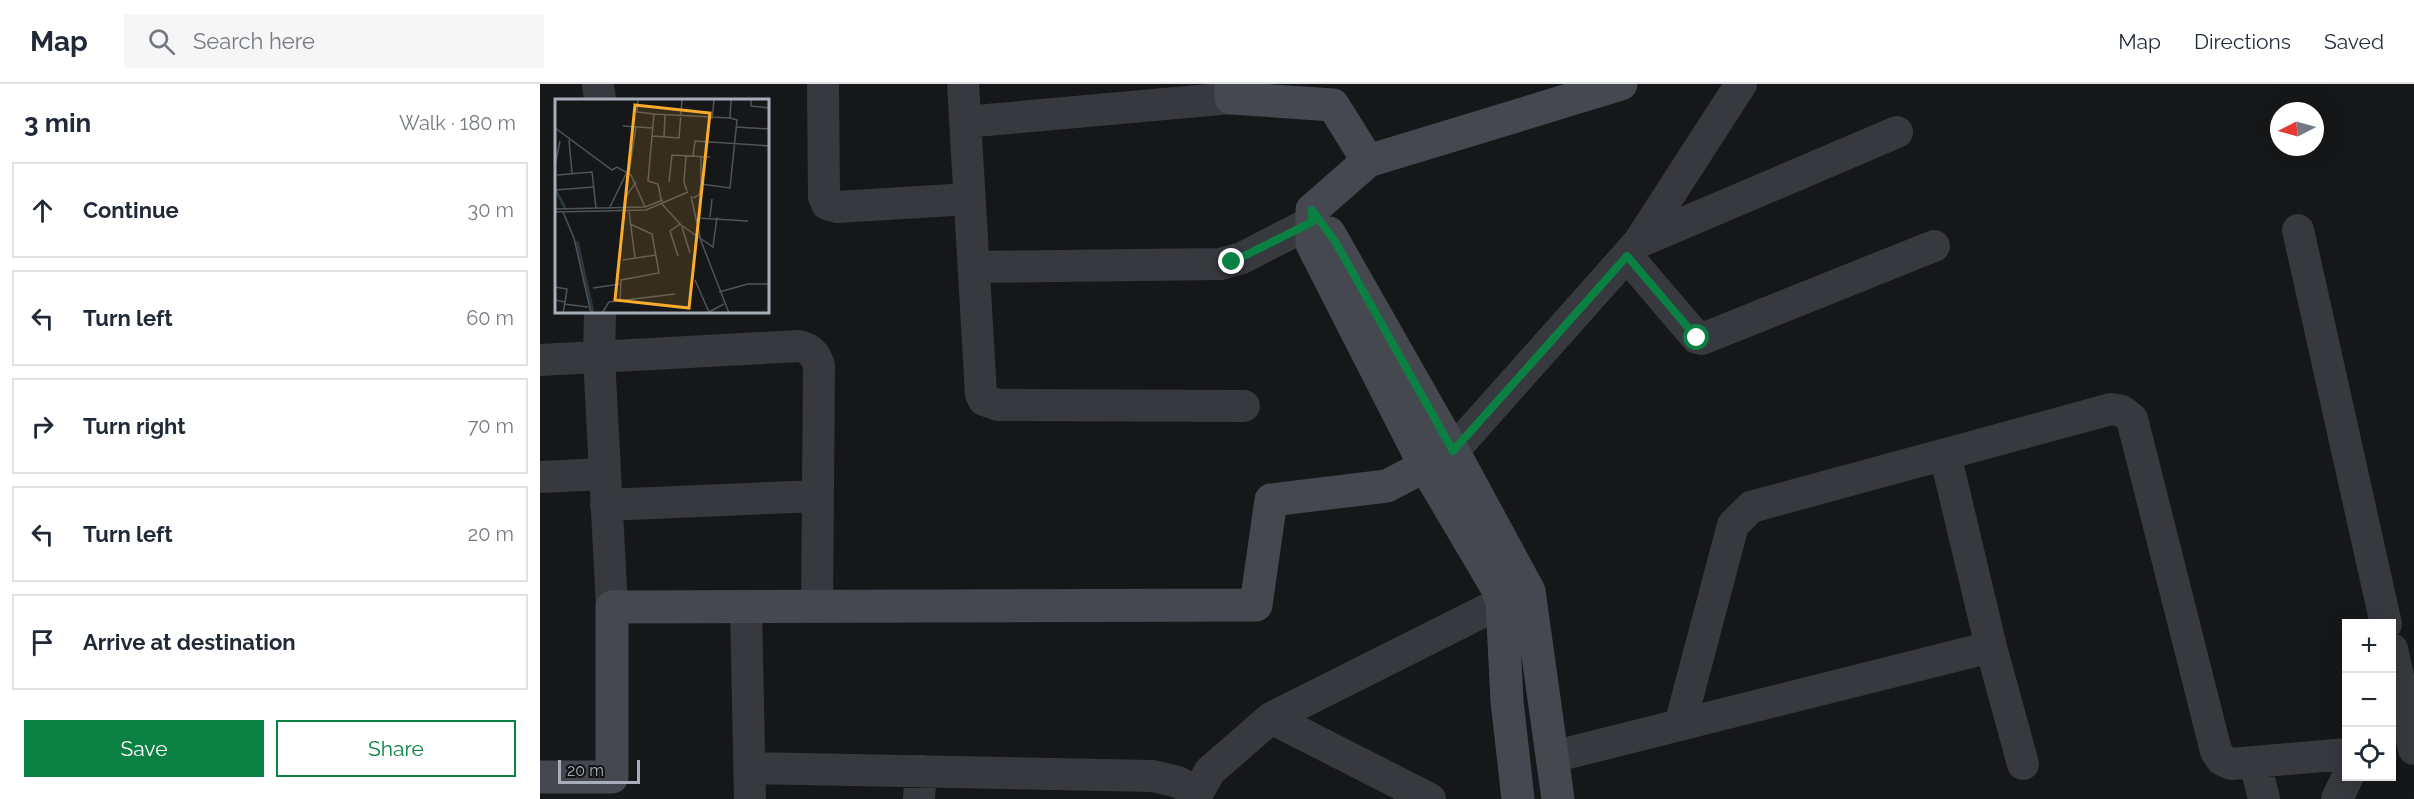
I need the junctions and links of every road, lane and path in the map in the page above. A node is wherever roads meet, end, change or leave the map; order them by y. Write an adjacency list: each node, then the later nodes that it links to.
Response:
1 (598, 84): 8 (street)
2 (823, 84): 12 (street)
3 (963, 84): 9 (street)
4 (1621, 84): 7 (street)
5 (1741, 84): 16 (street)
6 (1231, 91): 9 (street); 11 (street)
7 (1554, 94): 11 (street)
8 (600, 99)
9 (965, 122): 12 (street)
10 (1897, 132): 16 (street)
11 (1368, 160): 13 (street)
12 (969, 199): 17 (street)
13 (1312, 216): 17 (street); 23 (street)
14 (2298, 230): 32 (street)
15 (1934, 246): 16 (street)
16 (1633, 249): 23 (street)
17 (974, 267): 21 (street)
18 (600, 314): 19 (street)
19 (599, 357): 20 (street); 24 (street); 26 (street)
20 (540, 360)
21 (1244, 405)
22 (1945, 454): 33 (street); 38 (street); 43 (street)
23 (1439, 458): 28 (street); 29 (street)
24 (604, 474): 25 (street); 27 (street)
25 (540, 477)
26 (817, 496): 27 (street); 29 (street)
27 (606, 506): 30 (street)
28 (1512, 588): 35 (street); 36 (street); 37 (street)
29 (817, 606): 31 (street)
30 (612, 607): 31 (street); 46 (street)
31 (746, 607): 45 (street)
32 (2385, 619)
33 (1991, 647): 38 (street); 44 (street)
34 (2396, 671): 39 (street)
35 (1544, 698): 36 (street); 42 (street)
36 (1508, 701): 52 (street)
37 (1271, 718): 49 (street); 51 (street)
38 (1680, 725): 42 (street)
39 (2414, 749): 40 (street)
40 (2396, 751)
41 (2342, 754): 43 (street)
42 (1552, 757): 53 (street)
43 (2255, 762): 54 (street)
44 (2023, 764)
45 (749, 768): 48 (street); 50 (street)
46 (540, 777)
47 (2346, 781): 55 (street)
48 (920, 785): 49 (street)
49 (1182, 788)
50 (750, 799)
51 (1430, 799)
52 (1518, 799)
53 (1558, 799)
54 (2264, 799)
55 (2337, 799)

